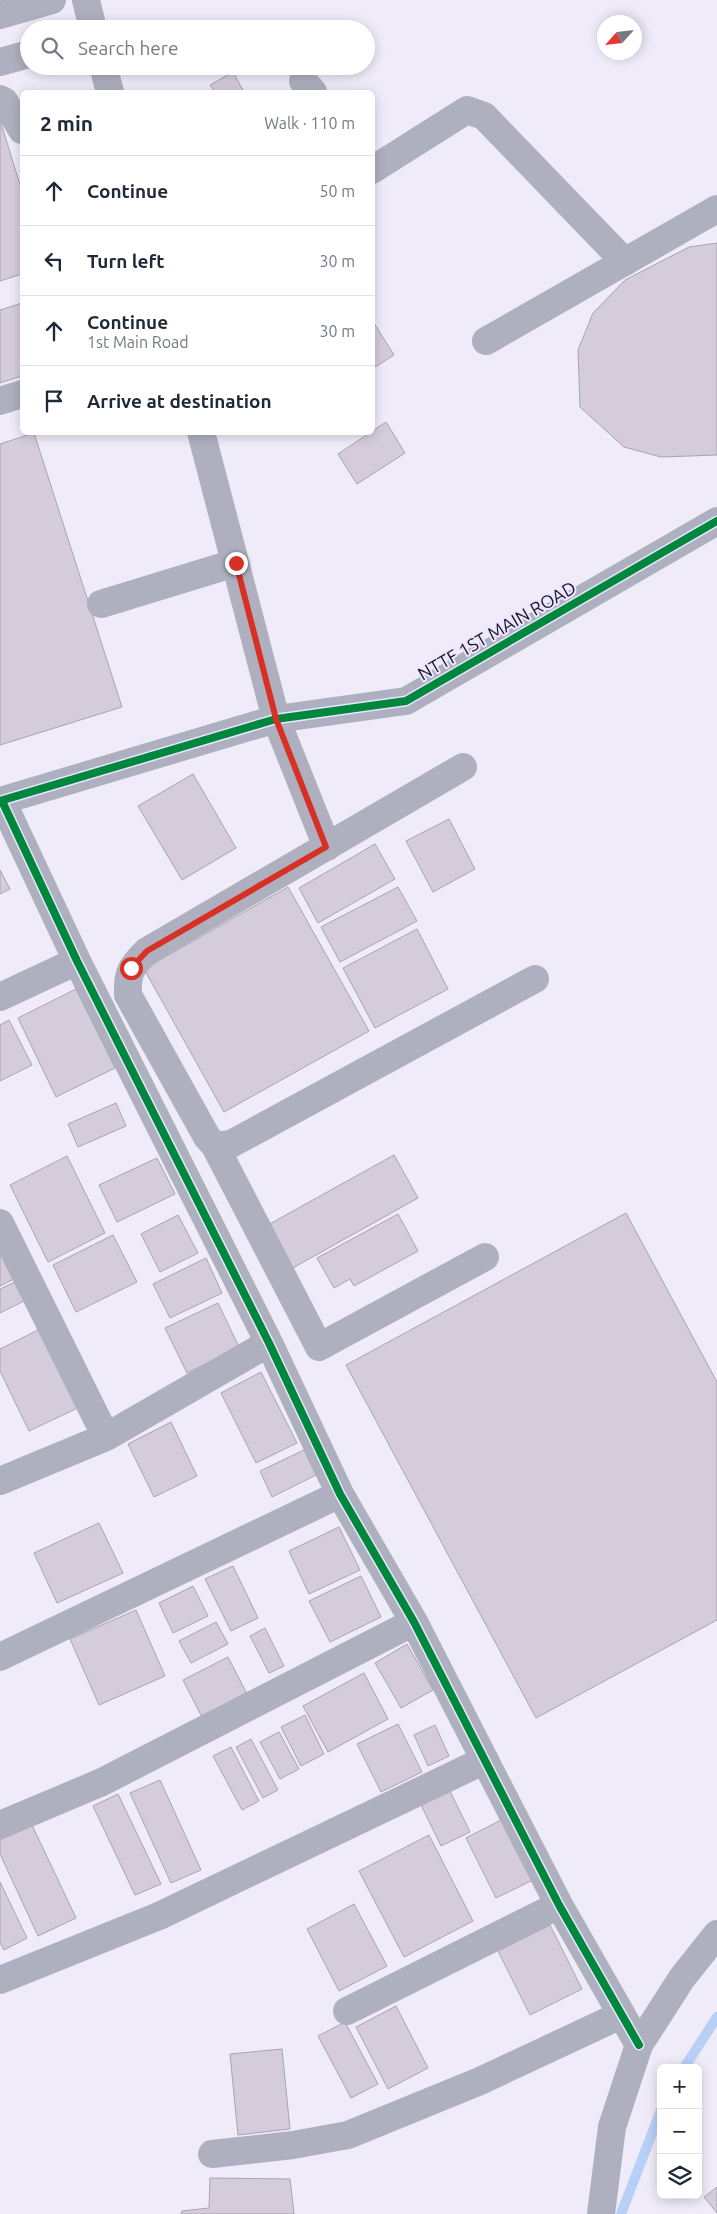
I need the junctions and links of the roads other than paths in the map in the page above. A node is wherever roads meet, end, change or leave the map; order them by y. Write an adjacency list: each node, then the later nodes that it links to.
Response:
1 (52, 0): 3 (street)
2 (86, 0): 4 (street)
3 (0, 16)
4 (91, 20)
5 (20, 56): 6 (street)
6 (0, 62)
7 (105, 75): 8 (street)
8 (109, 90)
9 (0, 99): 10 (street)
10 (20, 127)
11 (375, 165): 13 (street)
12 (717, 209): 13 (street)
13 (625, 262): 14 (street)
14 (486, 340)
15 (20, 395): 16 (street)
16 (0, 401)
17 (202, 435): 19 (street)
18 (717, 521): 21 (street, NTTF 1ST MAIN ROAD)
19 (236, 563): 20 (street); 21 (street)
20 (101, 604)
21 (276, 719): 23 (street, NTTF 1ST MAIN ROAD); 24 (street)
22 (463, 767): 24 (street)
23 (1, 801): 25 (street)
24 (326, 847): 28 (street)
25 (78, 961): 27 (street); 31 (street)
26 (535, 979): 28 (street)
27 (0, 997)
28 (215, 1146): 30 (street)
29 (0, 1223): 32 (street)
30 (485, 1257)
31 (269, 1343): 32 (street); 34 (street)
32 (106, 1437): 33 (street)
33 (0, 1481)
34 (340, 1494): 35 (street); 36 (street)
35 (414, 1622): 37 (street); 38 (street)
36 (0, 1657)
37 (485, 1760): 39 (street); 41 (street)
38 (0, 1825)
39 (559, 1905): 42 (street); 43 (street)
40 (717, 1934): 44 (street)
41 (0, 1980)
42 (347, 2011)
43 (621, 2015): 44 (street); 45 (street)
44 (639, 2046): 46 (street)
45 (212, 2154)
46 (601, 2214)

